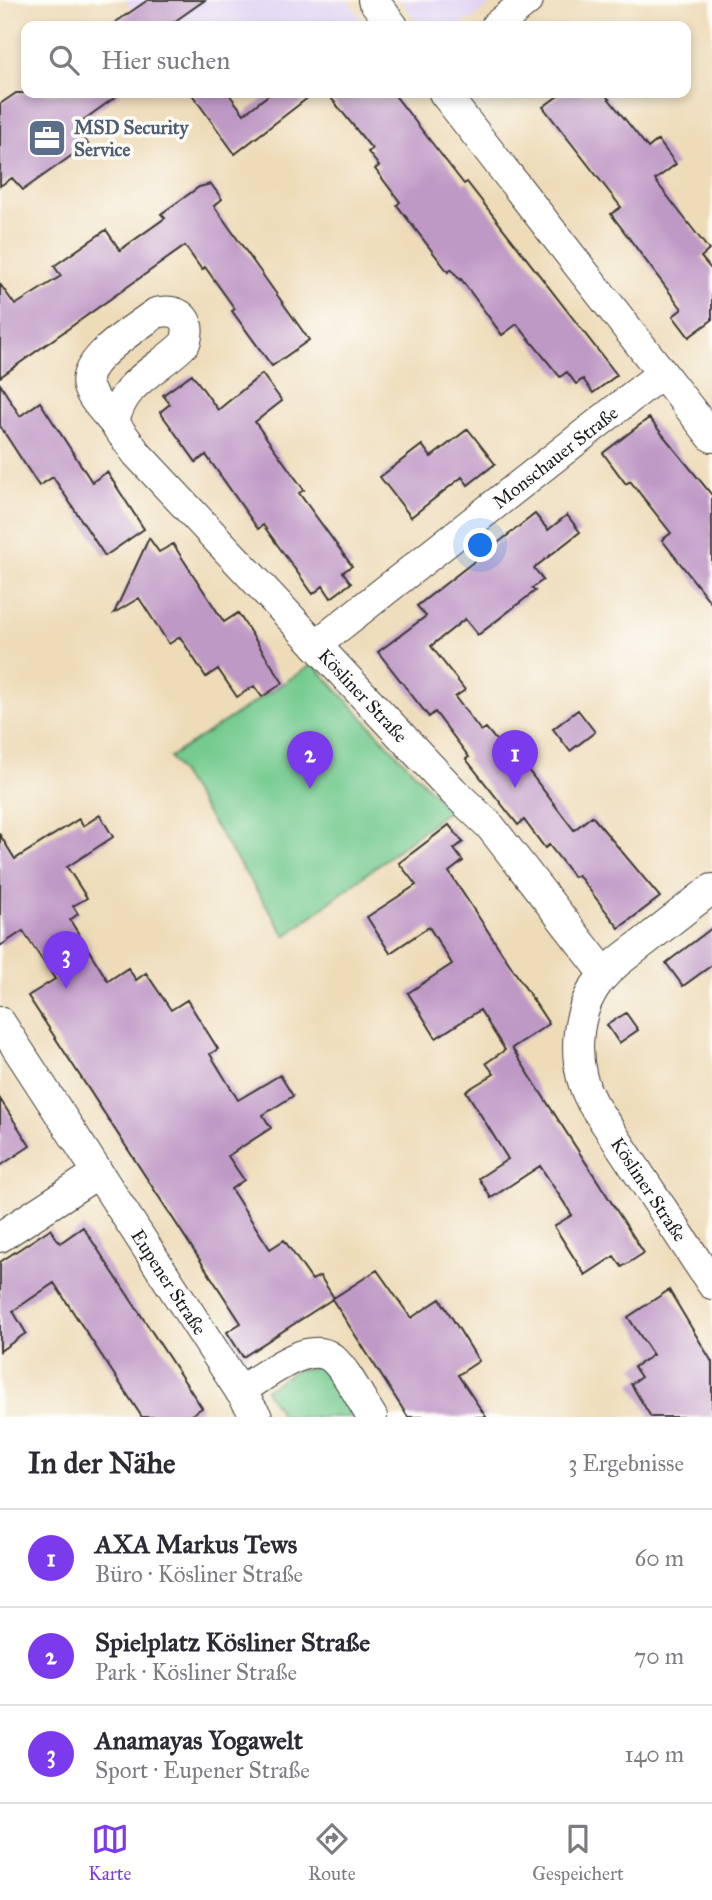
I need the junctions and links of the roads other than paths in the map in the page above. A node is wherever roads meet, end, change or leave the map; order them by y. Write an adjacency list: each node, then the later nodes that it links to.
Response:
1 (373, 0): 3 (street)
2 (528, 0): 4 (street)
3 (389, 21)
4 (502, 21)
5 (448, 98): 6 (street)
6 (662, 373): 8 (street); 9 (street, Monschauer Straße)
7 (114, 423): 9 (street, Kösliner Straße)
8 (712, 437)
9 (316, 645): 11 (street, Kösliner Straße)
10 (712, 889): 11 (street, Kösliner Straße)
11 (605, 974): 15 (street, Kösliner Straße)
12 (0, 1022): 13 (street, Eupener Straße)
13 (98, 1173): 14 (street); 16 (street, Eupener Straße)
14 (0, 1237)
15 (712, 1284)
16 (240, 1391): 17 (street, Eupener Straße); 18 (street)
17 (257, 1417)
18 (372, 1417)

